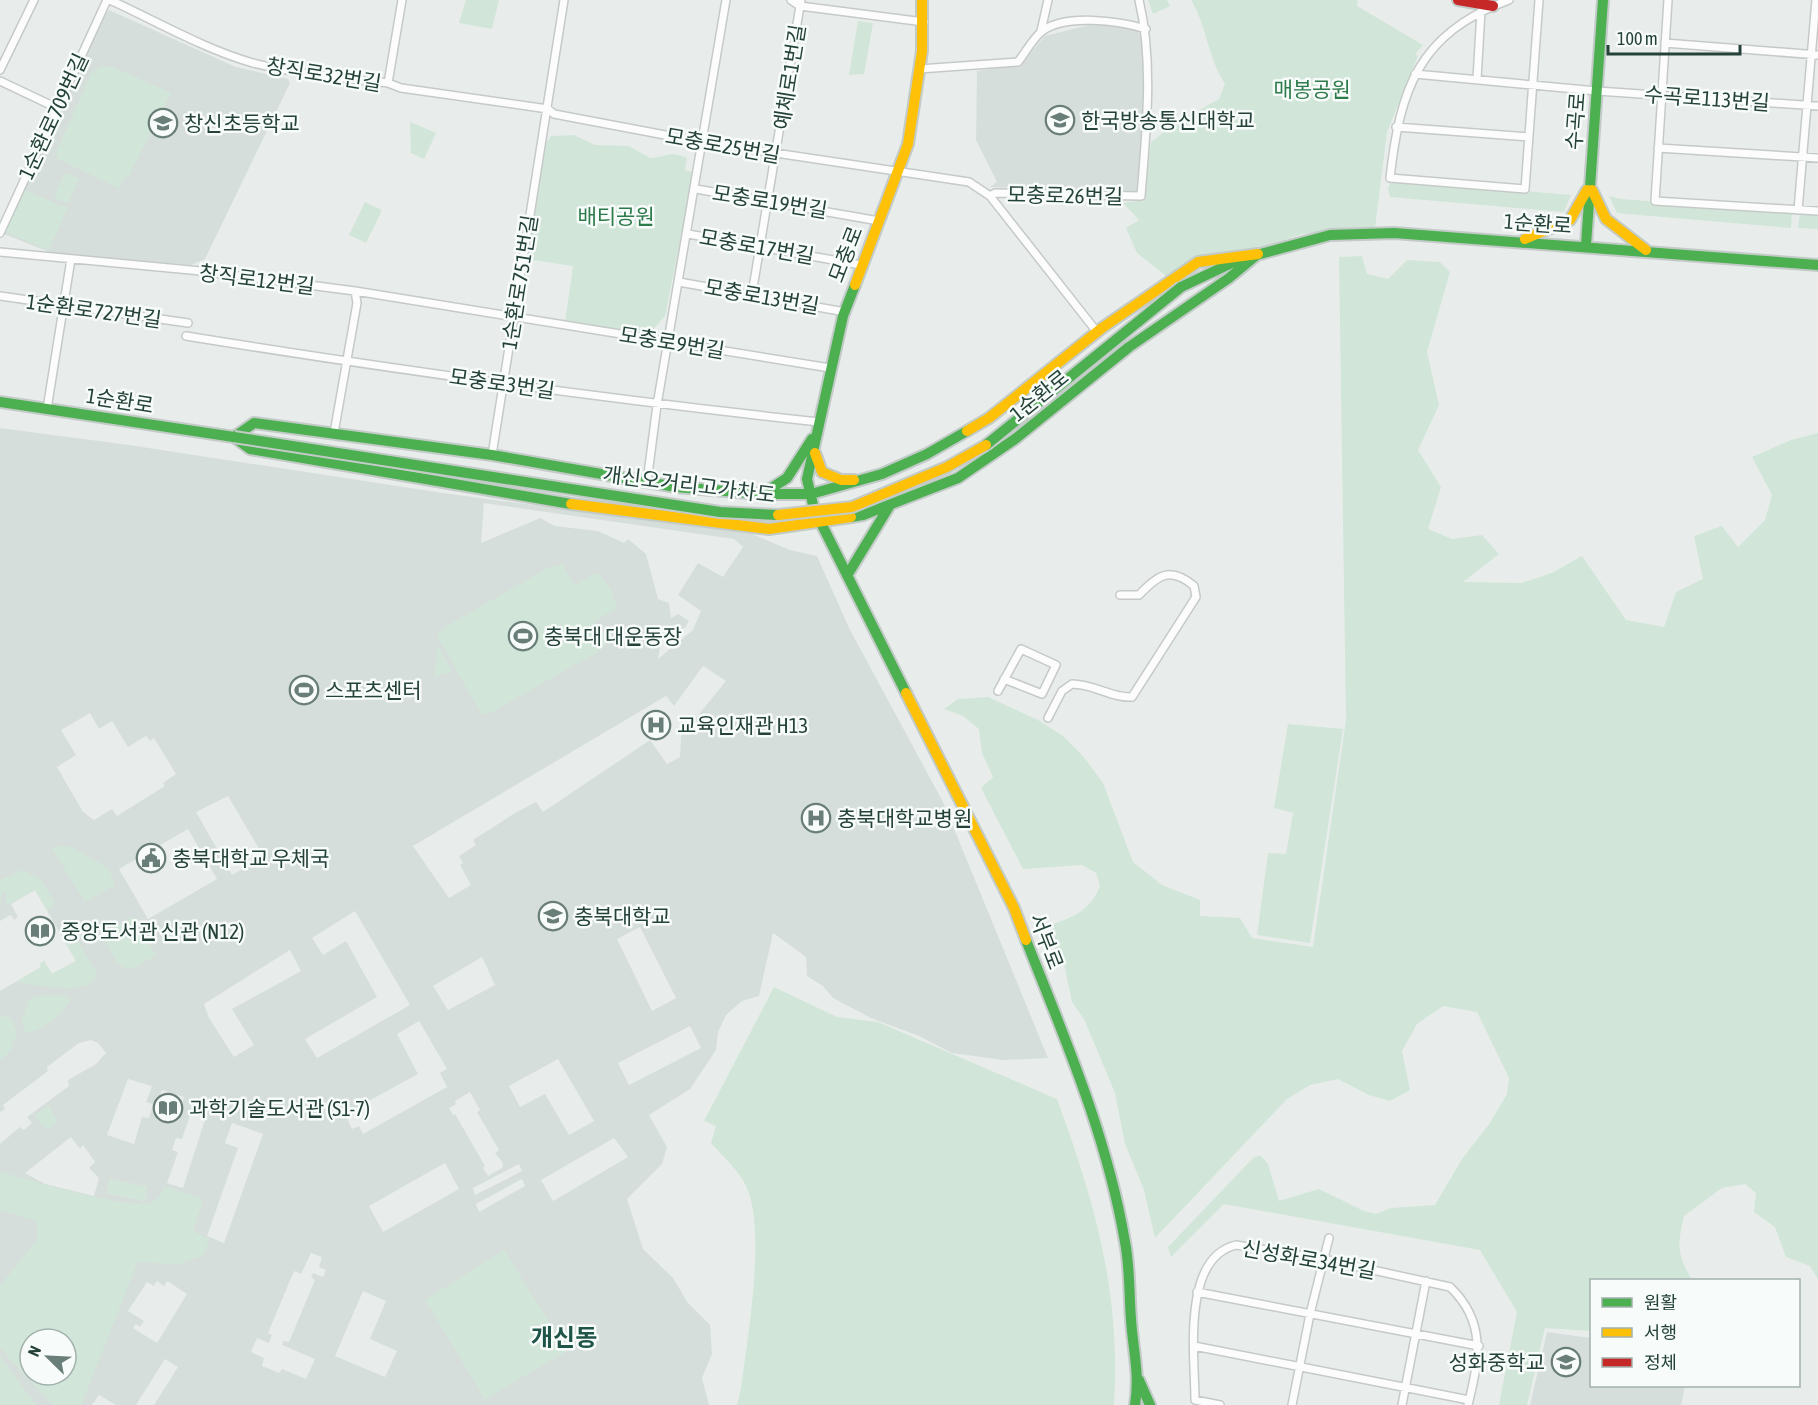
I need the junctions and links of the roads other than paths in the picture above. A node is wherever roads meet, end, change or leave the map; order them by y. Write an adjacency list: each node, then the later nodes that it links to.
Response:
1 (34, 0): 25 (street)
2 (109, 0): 29 (street, 창직로32번길); 35 (street, 1순환로709번길)
3 (402, 0): 29 (street)
4 (564, 0): 36 (street, 1순환로751번길)
5 (726, 0): 39 (street)
6 (791, 0): 16 (street)
7 (922, 0): 19 (main road, 모충로)
8 (1048, 0): 21 (street)
9 (1139, 0): 20 (street)
10 (1458, 0): 17 (main road)
11 (1509, 0): 17 (street)
12 (1539, 0): 30 (street)
13 (1603, 0): 31 (main road, 수곡로)
14 (1668, 0): 22 (street)
15 (1816, 0): 23 (street)
16 (800, 3): 19 (street); 41 (street, 예체로1번길)
17 (1493, 6): 18 (street)
18 (1481, 11): 26 (street); 27 (street)
19 (924, 22): 24 (main road, 모충로)
20 (1146, 29): 21 (street); 47 (street, 모충로26번길)
21 (1041, 32): 24 (street)
22 (1665, 42): 23 (street); 32 (street)
23 (1815, 54): 33 (street)
24 (920, 69): 44 (main road, 모충로)
25 (0, 70)
26 (1415, 74): 27 (street, 수곡로113번길); 37 (street)
27 (1477, 79): 30 (street, 수곡로113번길)
28 (0, 81): 35 (street)
29 (388, 83): 36 (street, 창직로32번길)
30 (1532, 85): 31 (street, 수곡로113번길); 38 (street)
31 (1597, 91): 32 (street, 수곡로113번길); 45 (main road, 수곡로)
32 (1662, 95): 33 (street, 수곡로113번길); 40 (street)
33 (1807, 105): 34 (street, 수곡로113번길); 42 (street)
34 (1818, 106)
35 (57, 108): 52 (street, 1순환로709번길)
36 (548, 109): 39 (street, 모충로25번길); 70 (street, 1순환로751번길)
37 (1396, 127): 38 (street); 38 (street)
38 (1528, 137)
39 (702, 142): 41 (street, 모충로25번길); 46 (street)
40 (1659, 148): 42 (street); 49 (street)
41 (777, 154): 44 (street, 모충로25번길); 48 (street, 예체로1번길)
42 (1803, 156): 43 (street); 49 (street)
43 (1818, 158)
44 (899, 173): 47 (street, 모충로26번길); 51 (main road, 모충로)
45 (1590, 184): 54 (main road); 55 (main road, 수곡로); 57 (main road)
46 (696, 189): 48 (street, 모충로19번길); 53 (street)
47 (990, 196): 72 (street)
48 (769, 200): 51 (street, 모충로19번길); 56 (street, 예체로1번길)
49 (1798, 210): 50 (street)
50 (1818, 211)
51 (879, 221): 61 (main road, 모충로)
52 (0, 233)
53 (688, 234): 56 (street, 모충로17번길); 63 (street)
54 (1521, 241): 55 (main road, 1순환로); 59 (main road, 1순환로)
55 (1586, 245): 57 (main road, 1순환로)
56 (760, 248): 61 (street, 모충로17번길); 66 (street, 예체로1번길)
57 (1648, 251): 62 (main road, 1순환로)
58 (0, 252): 60 (street, 창직로12번길)
59 (1258, 254): 64 (main road, 1순환로); 72 (main road); 90 (main road, 1순환로)
60 (71, 259): 65 (street, 창직로12번길); 68 (street)
61 (861, 265): 69 (main road, 모충로)
62 (1818, 265)
63 (680, 282): 66 (street, 모충로13번길); 74 (street)
64 (1181, 287): 83 (main road, 개신오거리고가차도, bridge)
65 (355, 291): 70 (street, 창직로12번길); 75 (street)
66 (752, 294): 69 (street, 모충로13번길)
67 (0, 296): 68 (street, 1순환로727번길)
68 (63, 307): 71 (street, 1순환로727번길); 80 (street)
69 (845, 312): 76 (main road, 모충로)
70 (513, 317): 74 (street, 모충로9번길); 77 (street, 1순환로751번길)
71 (188, 323)
72 (1097, 332): 86 (main road)
73 (186, 336): 75 (street, 모충로3번길)
74 (669, 341): 76 (street, 모충로9번길); 79 (street)
75 (346, 362): 77 (street, 모충로3번길); 82 (street)
76 (830, 368): 81 (main road, 모충로)
77 (504, 384): 79 (street, 모충로3번길); 85 (street, 1순환로751번길)
78 (0, 402): 80 (main road, 1순환로)
79 (657, 405): 81 (street, 모충로3번길); 87 (street)
80 (47, 409): 83 (main road, 1순환로)
81 (819, 422): 84 (main road, 모충로); 88 (main road)
82 (334, 433): 83 (main road); 85 (main road)
83 (234, 437): 91 (main road, 1순환로)
84 (814, 447): 86 (main road); 89 (main road, 모충로)
85 (492, 456): 87 (main road)
86 (860, 481): 89 (main road)
87 (647, 482): 88 (main road)
88 (762, 494): 89 (main road)
89 (810, 494): 91 (main road, 모충로)
90 (890, 505): 91 (main road, 1순환로); 92 (main road)
91 (821, 522): 92 (main road, 서부로)
92 (848, 574): 106 (main road, 서부로)
93 (1120, 595): 96 (street)
94 (1004, 679): 94 (street); 95 (street)
95 (998, 691)
96 (1048, 718)
97 (1329, 1238): 98 (street)
98 (1323, 1259): 99 (street, 신성화로34번길); 100 (street, 신성화로34번길); 101 (street)
99 (1426, 1281): 102 (street); 104 (street, 신성화로34번길)
100 (1197, 1292): 101 (street); 103 (street, 신성화로34번길)
101 (1310, 1314): 102 (street); 105 (street)
102 (1416, 1335): 104 (street); 107 (street)
103 (1194, 1346): 105 (street, 신성화로34번길); 111 (street, 신성화로34번길)
104 (1479, 1346): 108 (street, 신성화로34번길)
105 (1300, 1367): 107 (street, 신성화로34번길); 112 (street)
106 (1139, 1379): 109 (main road, 서부로); 110 (main road)
107 (1405, 1387): 108 (street, 신성화로34번길); 113 (street)
108 (1468, 1402)
109 (1135, 1405)
110 (1150, 1405)
111 (1220, 1405)
112 (1292, 1405)
113 (1402, 1405)

